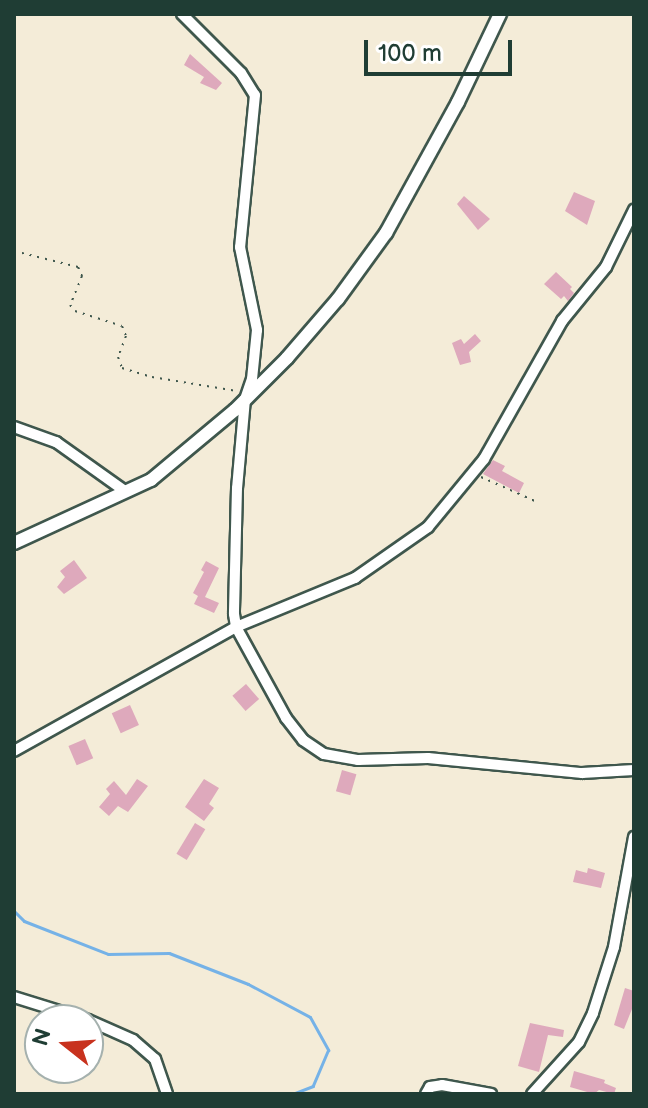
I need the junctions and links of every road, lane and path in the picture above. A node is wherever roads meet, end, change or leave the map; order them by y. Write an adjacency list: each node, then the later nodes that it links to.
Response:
1 (182, 14): 5 (street)
2 (500, 14): 5 (street)
3 (634, 210): 7 (street)
4 (14, 251): 5 (path)
5 (246, 395): 8 (street); 11 (street)
6 (14, 427): 8 (street)
7 (473, 473): 9 (path); 11 (street)
8 (126, 492): 10 (street)
9 (535, 501)
10 (14, 543)
11 (236, 627): 12 (street); 13 (street)
12 (14, 751)
13 (634, 770)
14 (634, 837): 15 (street)
15 (631, 884): 22 (street)
16 (14, 997): 17 (street)
17 (37, 1004)
18 (104, 1027): 19 (street)
19 (167, 1094)
20 (426, 1094): 21 (street)
21 (491, 1094)
22 (532, 1094)

